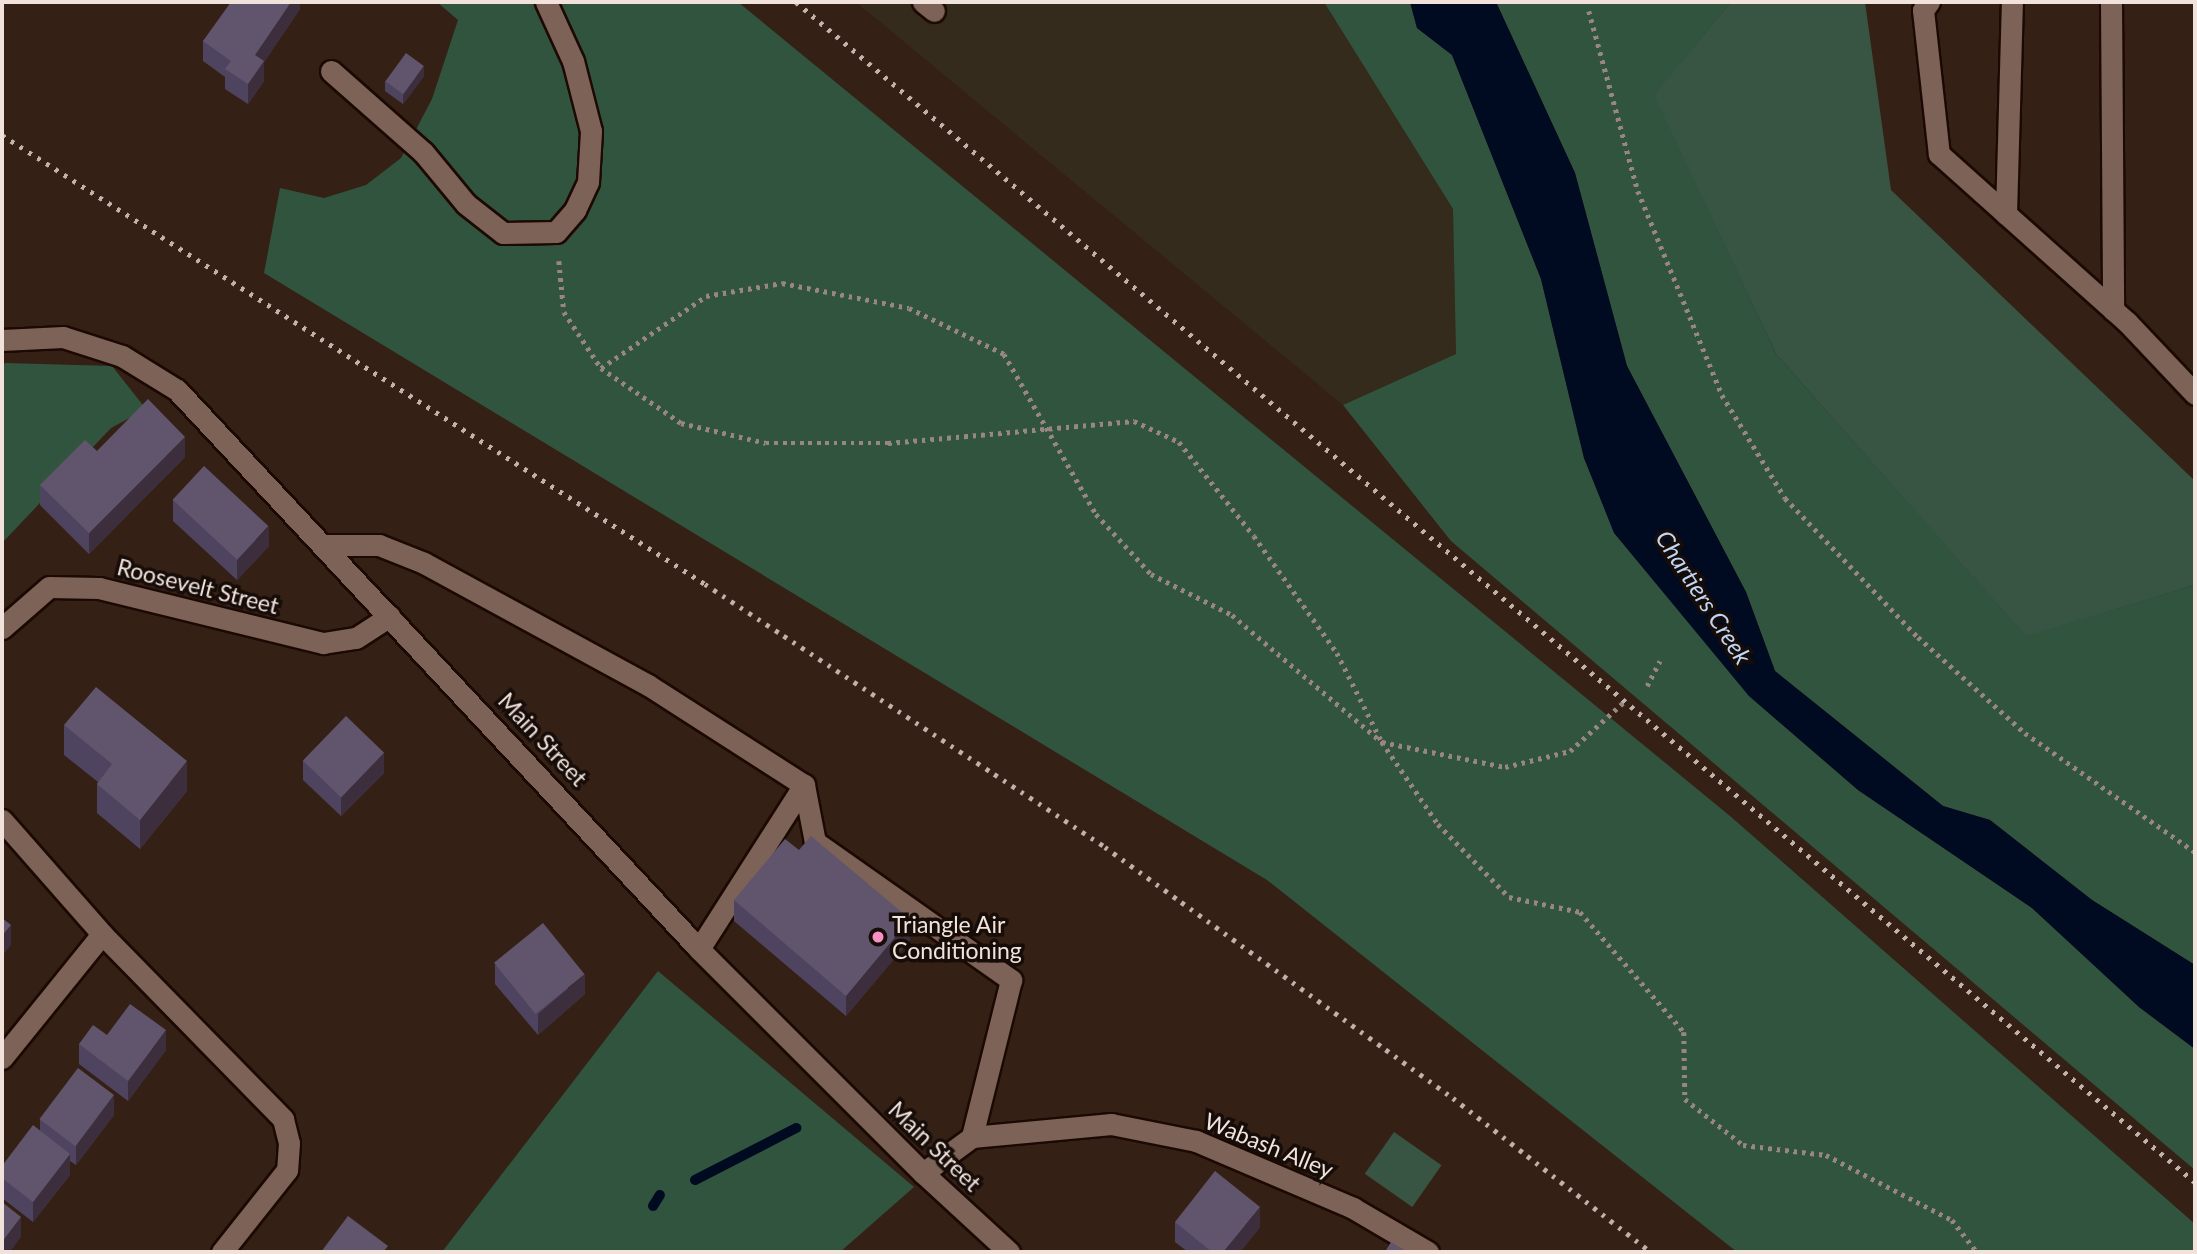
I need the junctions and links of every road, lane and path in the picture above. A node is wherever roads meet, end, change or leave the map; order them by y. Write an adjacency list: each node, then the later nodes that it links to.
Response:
1 (546, 2): 8 (street)
2 (1929, 2): 7 (street)
3 (2012, 2): 7 (street)
4 (2111, 2): 9 (street)
5 (1590, 11): 23 (path)
6 (331, 71): 8 (street)
7 (2006, 214): 9 (street)
8 (556, 232): 11 (path)
9 (2113, 310): 12 (street)
10 (2, 340): 14 (street, Main Street)
11 (601, 368): 13 (path); 13 (path)
12 (2195, 394)
13 (1047, 430): 20 (path); 20 (path)
14 (323, 545): 15 (street, Main Street); 21 (street)
15 (390, 616): 16 (street, Roosevelt Street); 25 (street, Main Street)
16 (2, 628)
17 (1660, 661): 18 (path)
18 (1647, 686)
19 (1625, 701): 20 (path)
20 (1382, 742): 32 (path)
21 (804, 785): 25 (street); 27 (street)
22 (2, 820): 24 (street)
23 (2195, 852)
24 (102, 934): 26 (street); 29 (street)
25 (699, 948): 28 (street, Main Street)
26 (2, 1058)
27 (972, 1137): 28 (street); 31 (street, Wabash Alley)
28 (923, 1173): 30 (street, Main Street)
29 (222, 1252)
30 (1009, 1252)
31 (1428, 1252)
32 (1977, 1252)

